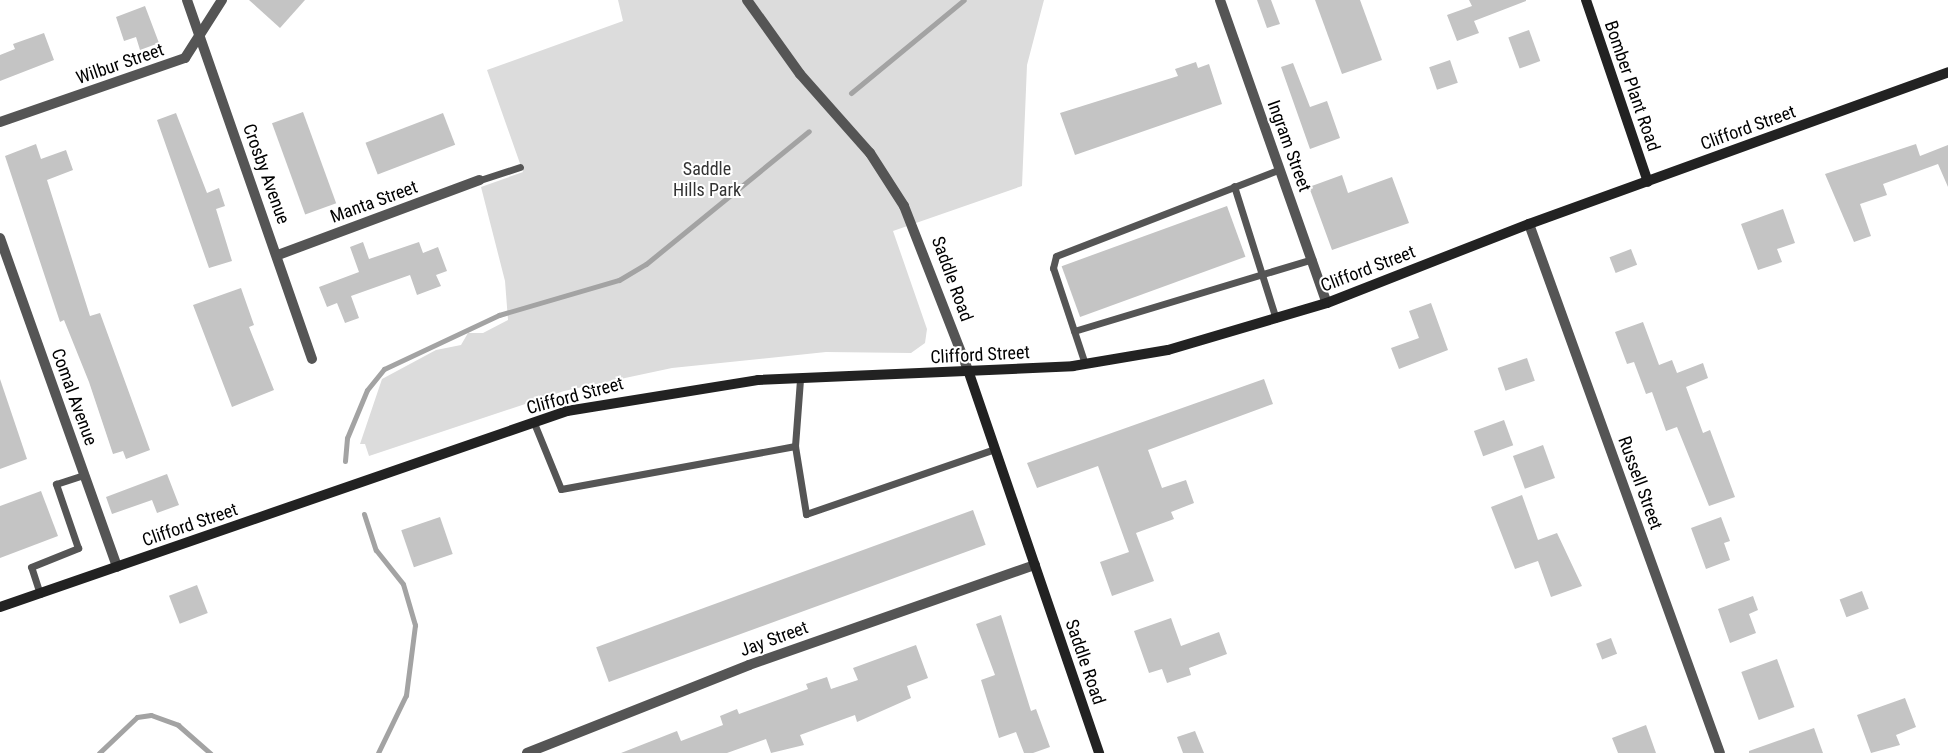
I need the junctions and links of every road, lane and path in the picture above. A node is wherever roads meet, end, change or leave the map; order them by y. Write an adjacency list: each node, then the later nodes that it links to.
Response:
1 (187, 0): 6 (street, Crosby Avenue)
2 (222, 0): 6 (street, Wilbur Street)
3 (747, 0): 24 (street, Saddle Road)
4 (1220, 0): 10 (street, Ingram Street)
5 (1586, 0): 12 (main road, Bomber Plant Road)
6 (200, 40): 8 (street, Wilbur Street); 16 (street, Crosby Avenue)
7 (1948, 72): 12 (main road, Clifford Street)
8 (0, 122)
9 (520, 167): 11 (lane)
10 (1280, 169): 13 (lane); 17 (street, Ingram Street)
11 (480, 180): 16 (street, Manta Street)
12 (1648, 182): 14 (main road, Clifford Street)
13 (1234, 186): 18 (lane); 21 (lane)
14 (1528, 224): 19 (main road, Clifford Street); 36 (street, Russell Street)
15 (0, 238): 29 (street, Comal Avenue)
16 (278, 255): 22 (street, Crosby Avenue)
17 (1312, 259): 18 (lane); 19 (street, Ingram Street)
18 (1264, 273): 20 (lane); 21 (lane)
19 (1327, 303): 20 (main road, Clifford Street)
20 (1276, 319): 23 (main road, Clifford Street)
21 (1074, 331): 23 (lane)
22 (312, 359)
23 (1085, 364): 24 (main road, Clifford Street)
24 (969, 373): 25 (main road, Clifford Street); 28 (main road, Saddle Road)
25 (800, 378): 26 (main road, Clifford Street); 27 (lane)
26 (534, 423): 27 (lane); 31 (main road, Clifford Street)
27 (795, 446): 28 (lane)
28 (995, 449): 30 (main road, Saddle Road)
29 (84, 475): 31 (street, Comal Avenue); 32 (lane)
30 (1035, 565): 34 (street, Jay Street); 35 (main road, Saddle Road)
31 (117, 567): 32 (main road, Clifford Street)
32 (40, 594): 33 (main road, Clifford Street)
33 (0, 607)
34 (527, 753)
35 (1099, 753)
36 (1720, 753)

